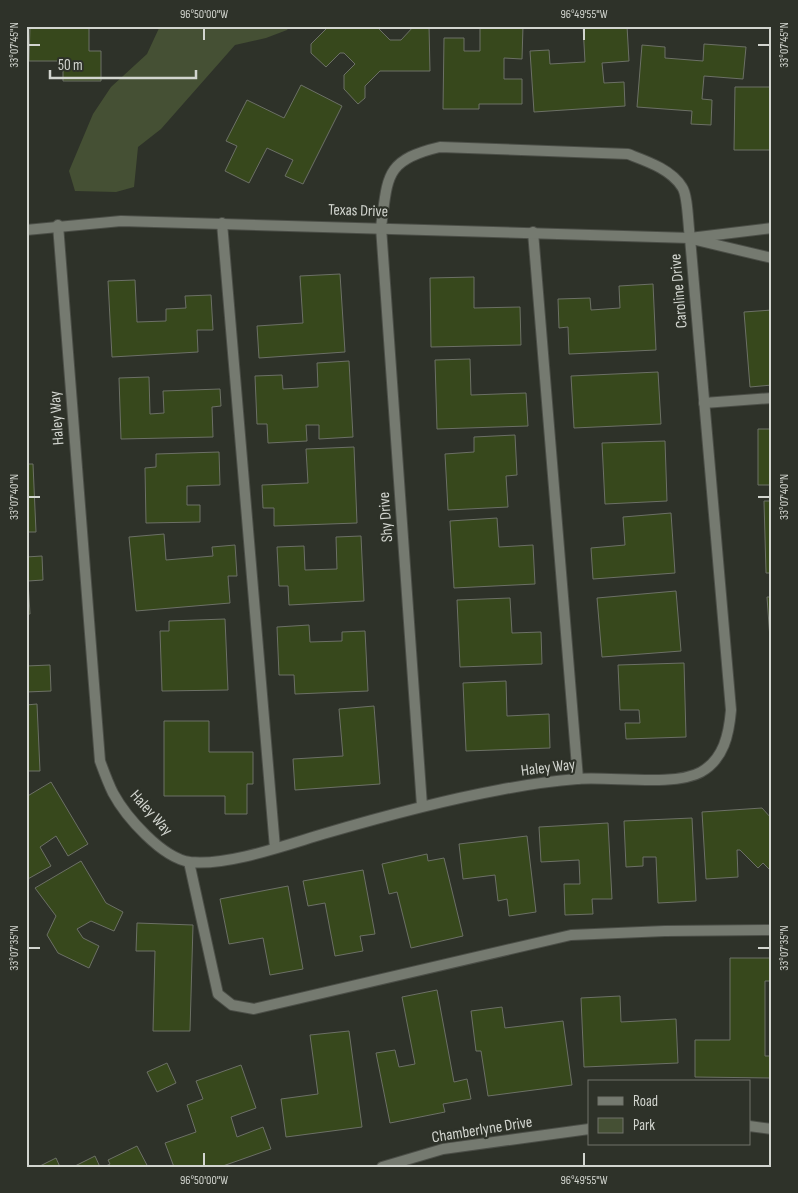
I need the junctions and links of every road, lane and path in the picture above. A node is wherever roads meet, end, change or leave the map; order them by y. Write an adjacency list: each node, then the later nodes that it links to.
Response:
1 (222, 223): 2 (street, Texas Drive); 3 (street, Texas Drive); 14 (street)
2 (58, 225): 5 (street, Texas Drive); 15 (street, Haley Way)
3 (381, 227): 6 (street, Texas Drive); 7 (street, Caroline Drive); 13 (street, Shy Drive)
4 (772, 228): 7 (street, Texas Drive)
5 (26, 230)
6 (533, 232): 7 (street, Texas Drive); 12 (street)
7 (690, 238): 8 (street, Texas Drive); 10 (street, Caroline Drive)
8 (772, 258)
9 (772, 398): 10 (street)
10 (704, 403): 11 (street, Caroline Drive)
11 (720, 756): 12 (street, Haley Way)
12 (578, 778): 13 (street, Haley Way)
13 (422, 806): 14 (street, Haley Way)
14 (275, 848): 15 (street, Haley Way)
15 (189, 862): 16 (street)
16 (772, 930)
17 (750, 1126): 19 (street)
18 (588, 1129): 20 (street, Chamberlyne Drive)
19 (772, 1129)
20 (382, 1167)

